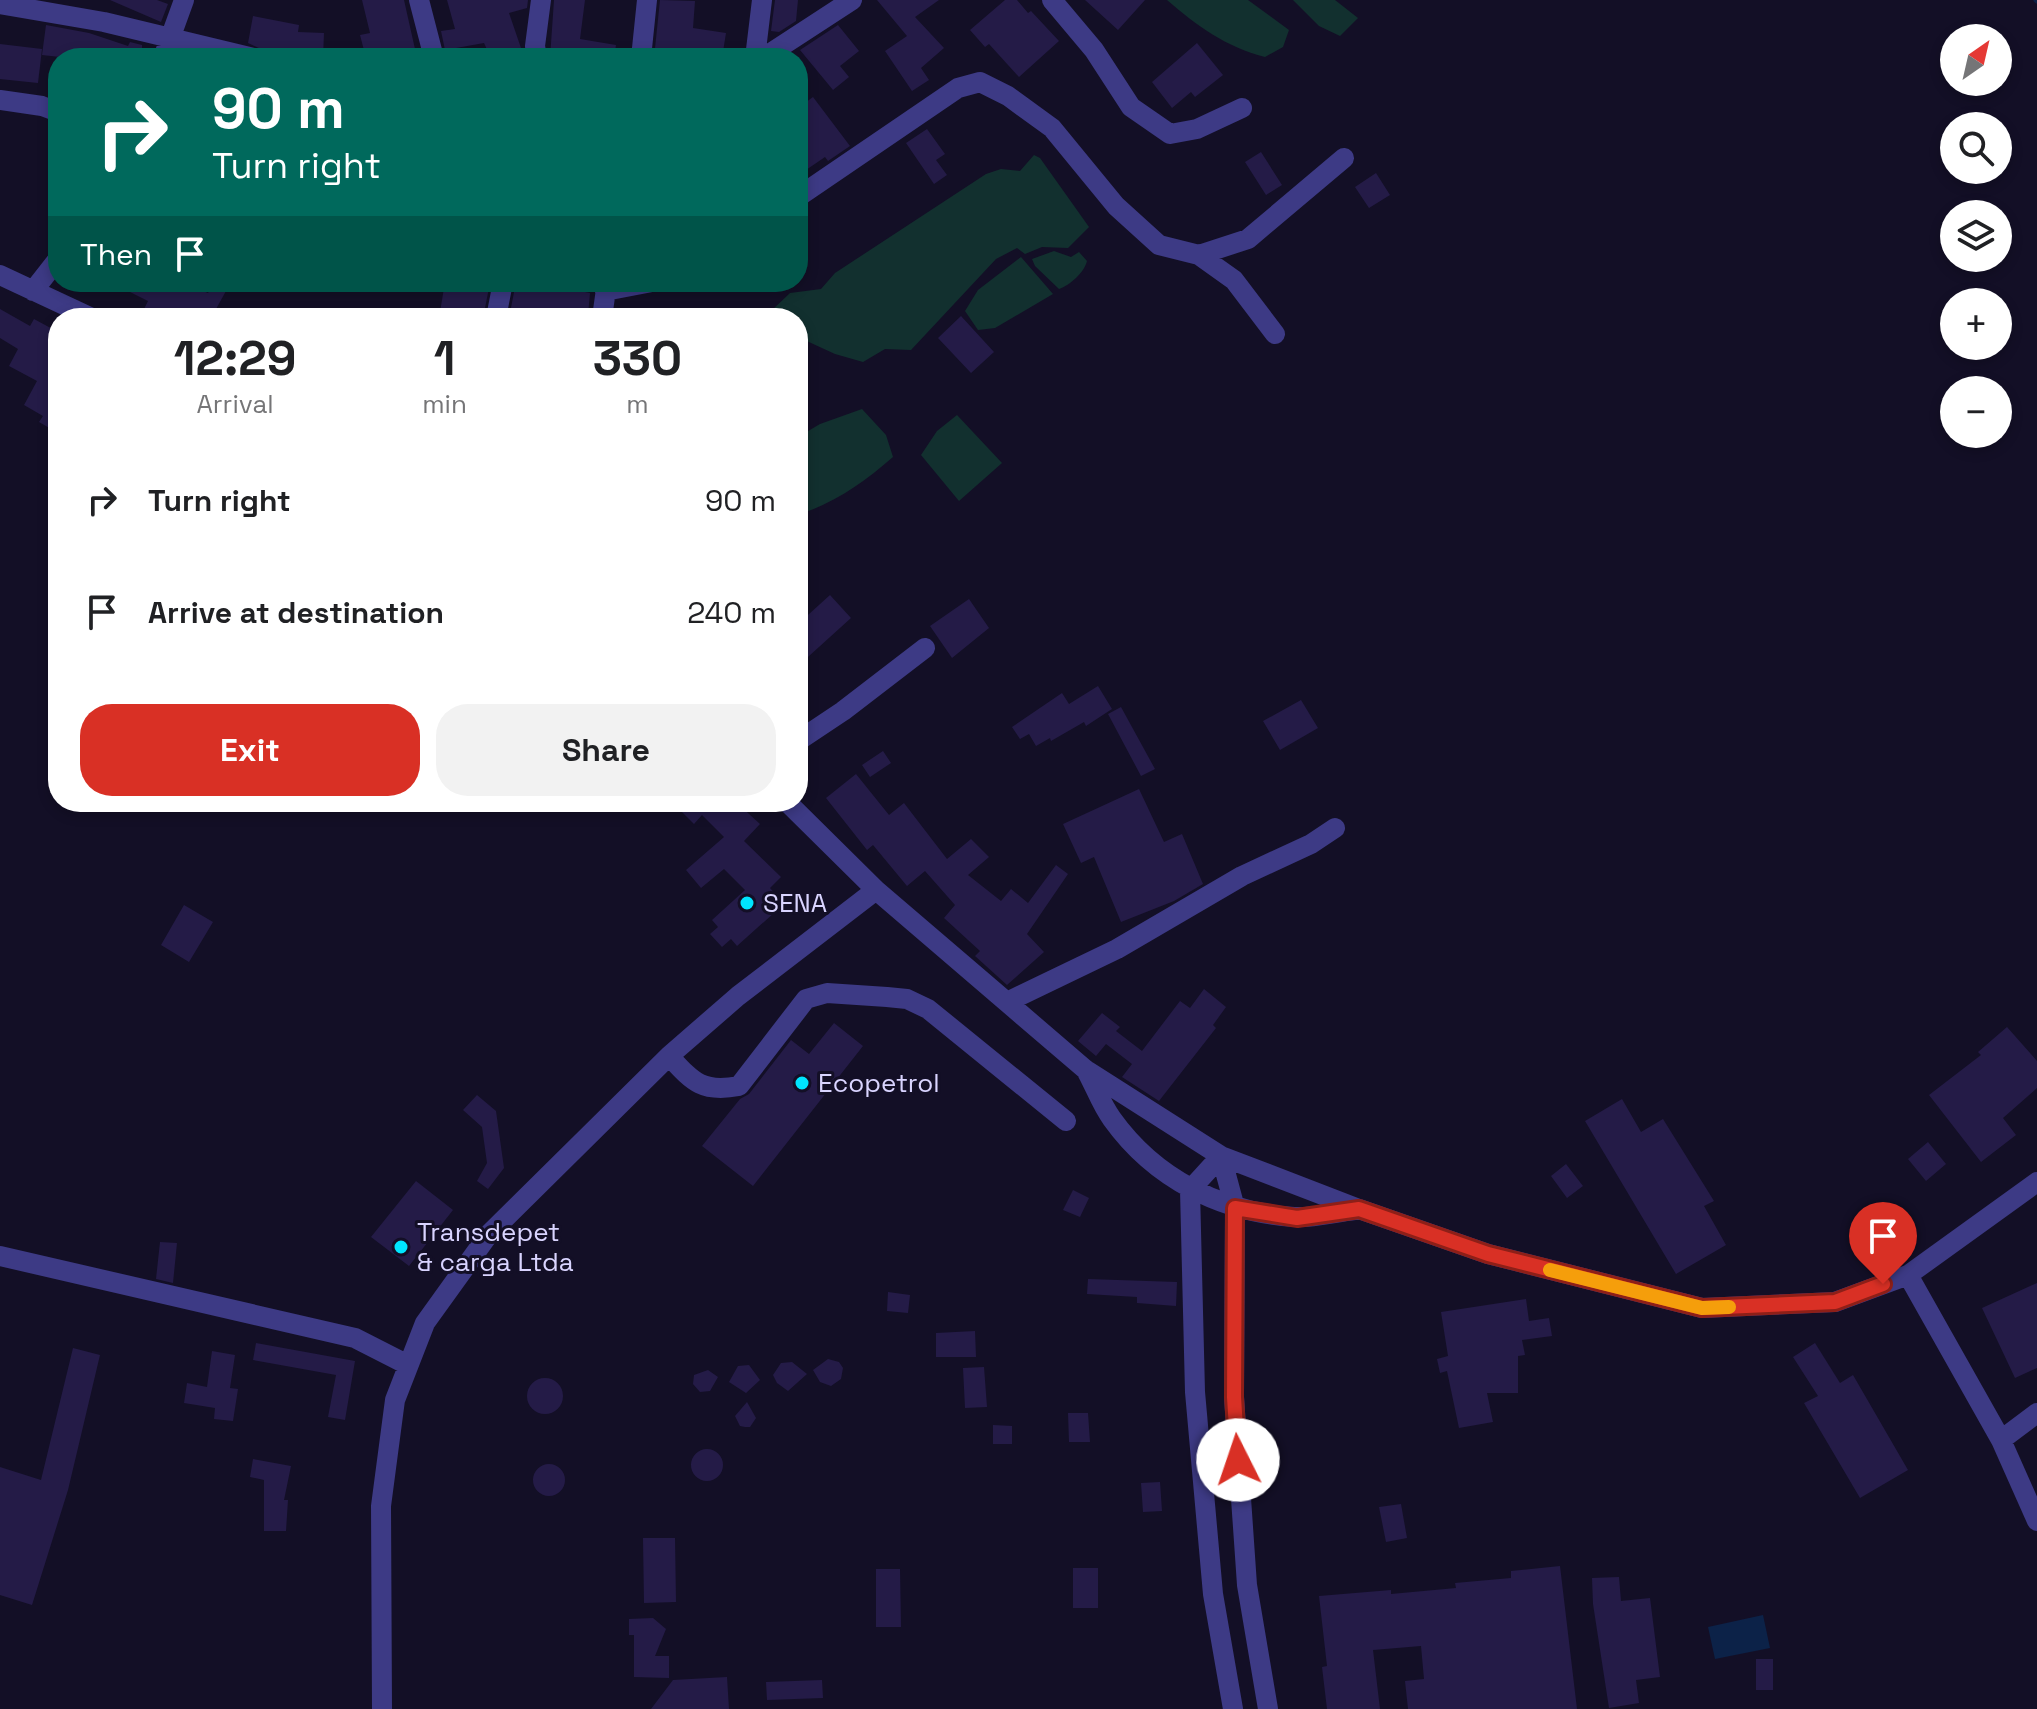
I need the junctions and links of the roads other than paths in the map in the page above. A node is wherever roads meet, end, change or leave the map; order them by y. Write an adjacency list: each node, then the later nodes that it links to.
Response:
1 (184, 0): 9 (street)
2 (419, 0): 12 (street)
3 (541, 0): 13 (street)
4 (647, 0): 14 (street)
5 (762, 0): 15 (street)
6 (852, 0): 16 (street)
7 (1052, 0): 19 (street)
8 (0, 4): 9 (street)
9 (171, 37): 10 (street); 11 (street)
10 (167, 48)
11 (214, 48)
12 (431, 48)
13 (535, 48)
14 (642, 48)
15 (756, 48)
16 (778, 48)
17 (0, 100): 18 (street)
18 (48, 108)
19 (1242, 108)
20 (1344, 158): 22 (street)
21 (808, 190): 22 (street)
22 (1199, 255): 27 (street)
23 (48, 272): 25 (street)
24 (0, 275): 25 (street)
25 (33, 291): 26 (street)
26 (70, 308)
27 (1275, 334)
28 (925, 648): 29 (street)
29 (808, 734)
30 (797, 812): 32 (street)
31 (1335, 828): 33 (street)
32 (876, 890): 33 (street); 34 (street)
33 (1007, 1002): 35 (street)
34 (669, 1056): 36 (street); 44 (street)
35 (1086, 1070): 37 (street); 39 (street)
36 (1066, 1121)
37 (1221, 1156): 39 (street); 40 (street); 41 (street)
38 (2037, 1182): 43 (street)
39 (1190, 1190): 40 (street); 49 (street)
40 (1235, 1208): 41 (street); 48 (street)
41 (1359, 1209): 43 (street)
42 (0, 1256): 44 (street)
43 (1908, 1275): 46 (street)
44 (408, 1365): 50 (street)
45 (2037, 1413): 46 (street)
46 (2001, 1440): 47 (street)
47 (2037, 1521)
48 (1247, 1585): 49 (street); 52 (street)
49 (1213, 1594): 51 (street)
50 (382, 1709)
51 (1233, 1709)
52 (1268, 1709)

